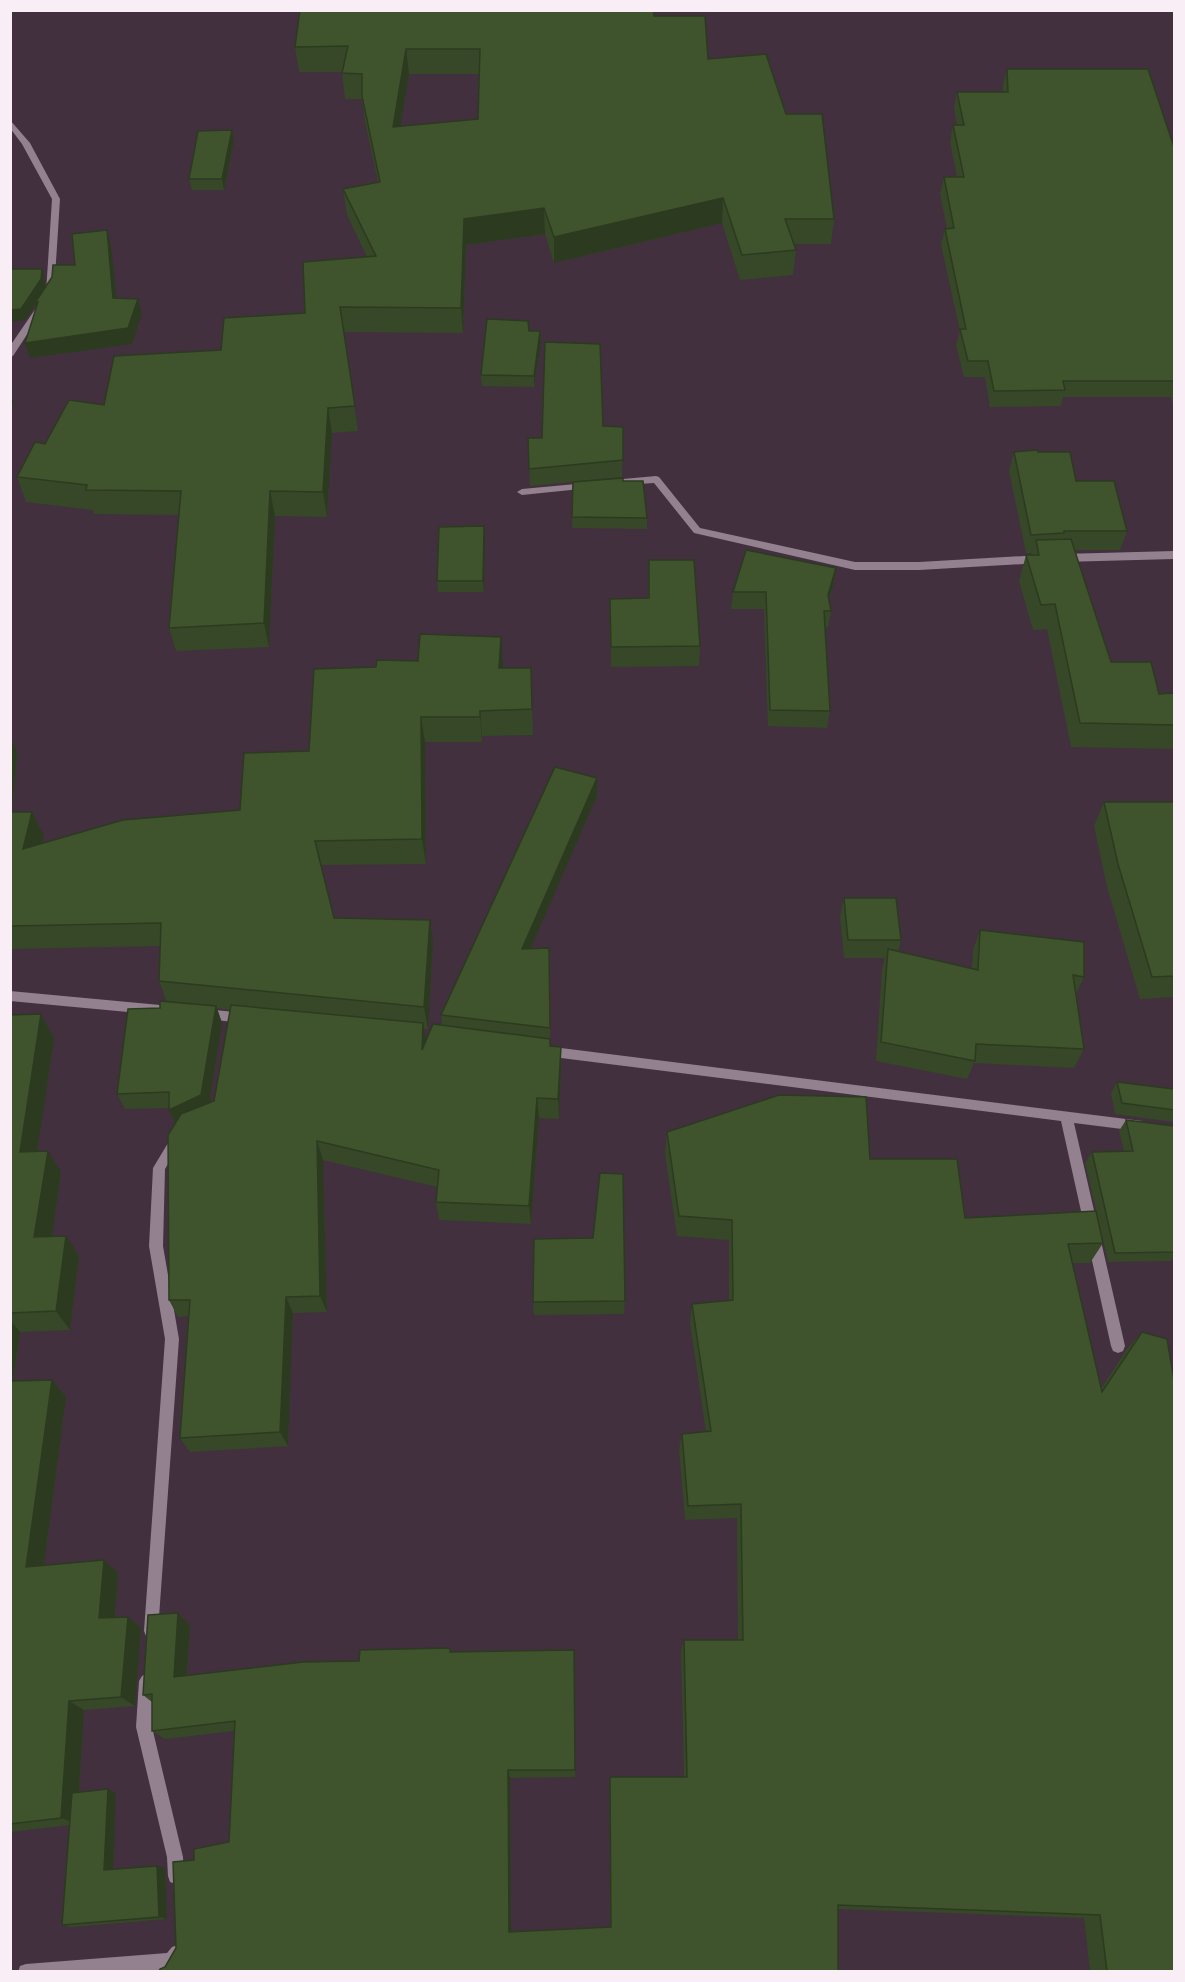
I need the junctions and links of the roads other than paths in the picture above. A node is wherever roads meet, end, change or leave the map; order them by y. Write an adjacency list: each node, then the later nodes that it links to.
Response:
1 (10, 122): 2 (street)
2 (10, 354)
3 (522, 492): 4 (street)
4 (1174, 555)
5 (10, 996): 6 (street)
6 (174, 1011)
7 (197, 1013): 8 (street)
8 (232, 1017): 9 (street); 10 (street)
9 (255, 1019)
10 (229, 1036)
11 (534, 1050): 12 (street)
12 (1065, 1116): 13 (street); 15 (street)
13 (1153, 1127)
14 (184, 1128): 16 (street)
15 (1118, 1346)
16 (150, 1645)
17 (148, 1669): 18 (street)
18 (177, 1892)
19 (179, 1938): 20 (street)
20 (26, 1971)

